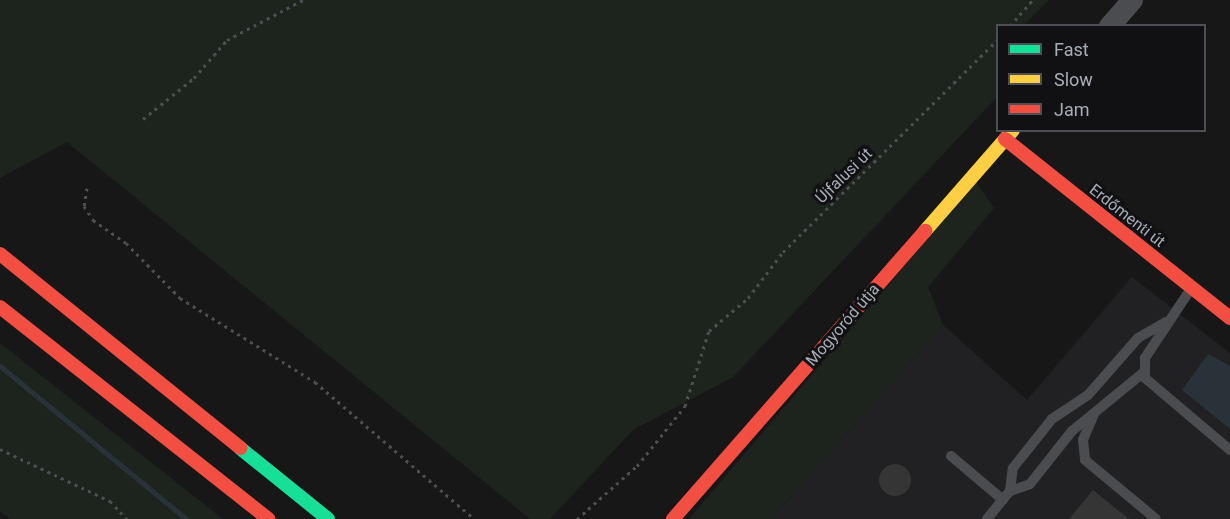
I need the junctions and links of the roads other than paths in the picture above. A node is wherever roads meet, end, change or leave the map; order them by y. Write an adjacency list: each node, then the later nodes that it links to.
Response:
1 (1132, 0): 2 (street)
2 (1111, 24)
3 (1009, 135): 5 (main road, Erdőmenti út); 17 (main road, Mogyoród útja)
4 (0, 255): 16 (main road)
5 (1192, 288): 7 (main road, Erdőmenti út); 8 (lane)
6 (0, 307): 15 (main road)
7 (1230, 318)
8 (1166, 322): 9 (lane); 13 (lane)
9 (1144, 372): 10 (lane); 11 (lane)
10 (1094, 413): 13 (lane); 19 (lane)
11 (1230, 450)
12 (951, 456): 14 (lane)
13 (1010, 491): 14 (lane)
14 (1002, 500): 18 (lane)
15 (268, 519)
16 (328, 519)
17 (673, 519)
18 (987, 519)
19 (1156, 519)

